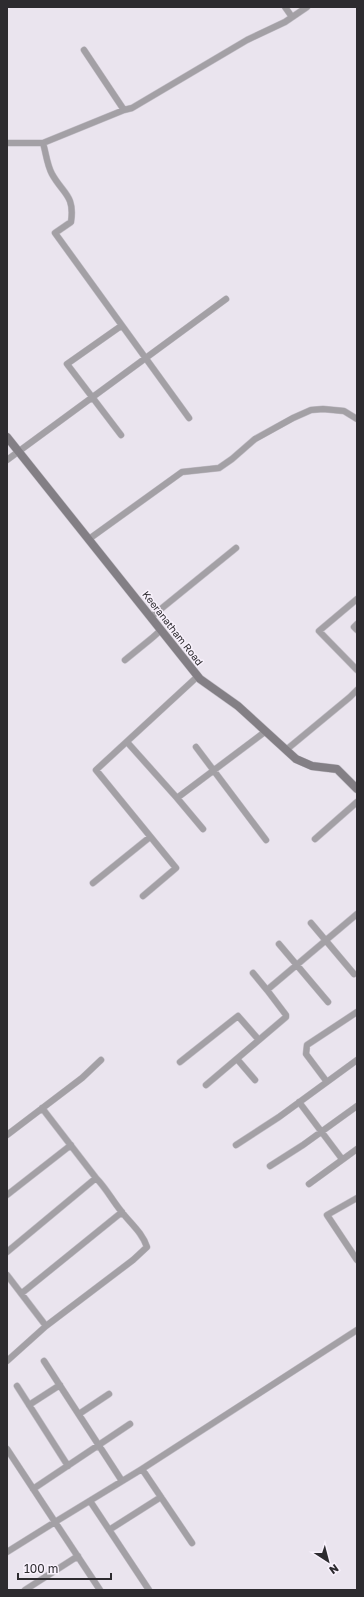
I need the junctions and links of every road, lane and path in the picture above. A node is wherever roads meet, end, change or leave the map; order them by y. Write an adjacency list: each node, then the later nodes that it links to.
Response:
1 (285, 7): 3 (street)
2 (307, 7): 3 (street)
3 (292, 17): 5 (street)
4 (84, 50): 5 (street)
5 (124, 110): 7 (street)
6 (7, 142): 7 (street)
7 (43, 143): 9 (street)
8 (226, 299): 10 (street)
9 (122, 326): 10 (street); 11 (street)
10 (145, 359): 11 (street); 12 (street)
11 (93, 398): 14 (street); 16 (street)
12 (189, 418)
13 (357, 418): 18 (street)
14 (121, 435)
15 (7, 436): 16 (street, Keeranatham Road)
16 (19, 451): 17 (street); 18 (street, Keeranatham Road)
17 (7, 460)
18 (89, 539): 21 (street, Keeranatham Road)
19 (236, 548): 21 (street)
20 (357, 600): 26 (street)
21 (151, 618): 23 (street, Keeranatham Road)
22 (357, 624): 24 (street)
23 (161, 630): 25 (street); 27 (street, Keeranatham Road)
24 (357, 630)
25 (125, 660)
26 (357, 670)
27 (198, 676): 29 (street, Keeranatham Road); 30 (street)
28 (357, 690): 32 (street)
29 (266, 731): 32 (street, Keeranatham Road); 33 (street)
30 (127, 742): 35 (street); 38 (street)
31 (196, 747): 33 (street)
32 (286, 750): 34 (street, Keeranatham Road)
33 (214, 770): 35 (street); 40 (street)
34 (357, 789)
35 (176, 798): 37 (street)
36 (357, 802): 39 (street)
37 (203, 829)
38 (150, 837): 41 (street); 42 (street)
39 (315, 839)
40 (266, 840)
41 (93, 884)
42 (143, 896)
43 (357, 914): 45 (street)
44 (311, 923): 45 (street)
45 (325, 940): 47 (street); 49 (street)
46 (279, 944): 47 (street)
47 (296, 965): 50 (street); 51 (street)
48 (253, 973): 50 (street)
49 (354, 974)
50 (267, 990): 53 (street)
51 (328, 1002)
52 (357, 1012): 59 (street)
53 (259, 1040): 54 (street); 57 (street)
54 (237, 1059): 58 (street); 60 (street)
55 (101, 1060): 63 (street)
56 (357, 1060): 59 (street)
57 (180, 1062)
58 (255, 1080)
59 (327, 1082): 61 (street)
60 (206, 1085)
61 (299, 1102): 64 (street); 67 (street)
62 (357, 1106): 64 (street)
63 (42, 1108): 65 (street); 66 (street)
64 (322, 1131): 69 (street); 70 (street)
65 (7, 1134)
66 (71, 1145): 71 (street); 73 (street)
67 (236, 1145)
68 (357, 1149): 69 (street)
69 (342, 1160): 72 (street)
70 (270, 1166)
71 (96, 1178): 75 (street); 76 (street)
72 (309, 1184)
73 (7, 1195)
74 (357, 1198): 77 (street)
75 (122, 1212): 79 (street); 80 (street)
76 (7, 1252)
77 (357, 1260)
78 (7, 1275): 79 (street)
79 (22, 1293): 80 (street)
80 (46, 1326): 83 (street)
81 (357, 1330): 93 (street)
82 (44, 1361): 84 (street)
83 (7, 1362)
84 (60, 1385): 87 (street); 88 (street)
85 (17, 1386): 87 (street)
86 (110, 1394): 88 (street)
87 (29, 1405): 92 (street)
88 (79, 1414): 90 (street)
89 (130, 1424): 90 (street)
90 (98, 1445): 92 (street); 94 (street)
91 (7, 1449): 95 (street)
92 (68, 1466): 95 (street)
93 (142, 1468): 94 (street); 96 (street)
94 (122, 1481): 97 (street)
95 (33, 1489): 98 (street)
96 (162, 1497): 99 (street); 100 (street)
97 (90, 1501): 98 (street); 99 (street)
98 (55, 1522): 101 (street); 102 (street)
99 (109, 1530): 105 (street)
100 (192, 1543)
101 (7, 1552)
102 (78, 1556): 103 (street); 104 (street)
103 (97, 1589)
104 (25, 1590)
105 (148, 1590)

